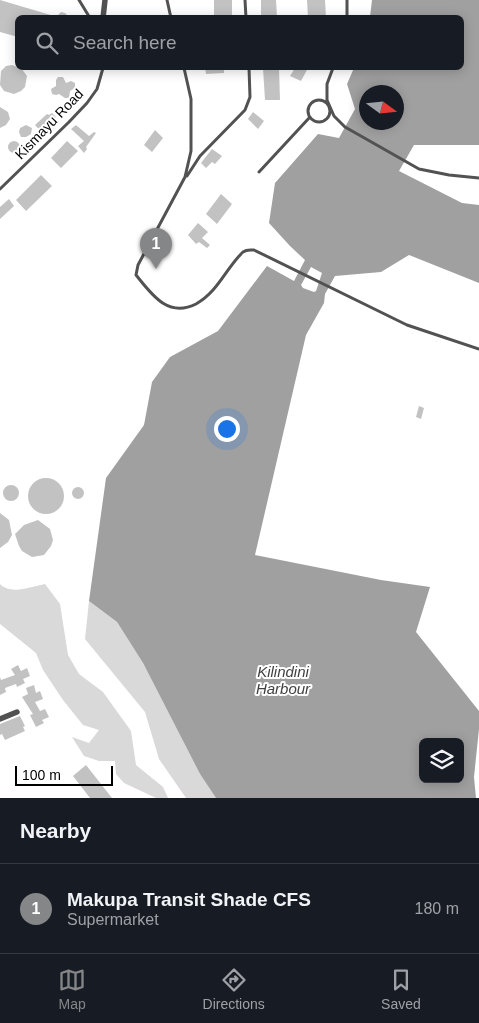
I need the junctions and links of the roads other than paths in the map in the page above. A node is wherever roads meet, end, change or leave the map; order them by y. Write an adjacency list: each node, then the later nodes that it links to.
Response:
1 (79, 0): 6 (lane)
2 (105, 0): 7 (street)
3 (167, 0): 8 (lane)
4 (245, 0): 9 (lane)
5 (347, 0): 10 (lane)
6 (88, 15)
7 (103, 15)
8 (170, 15)
9 (246, 15)
10 (347, 15)
11 (103, 70): 20 (lane, Kismayu Road)
12 (185, 70): 18 (lane)
13 (249, 70): 18 (lane)
14 (332, 70): 15 (lane)
15 (328, 106): 16 (lane); 16 (lane); 19 (lane)
16 (310, 117): 17 (lane)
17 (259, 172)
18 (185, 177): 21 (lane)
19 (479, 178)
20 (0, 189)
21 (479, 349)
22 (16, 712): 23 (street)
23 (0, 719)

